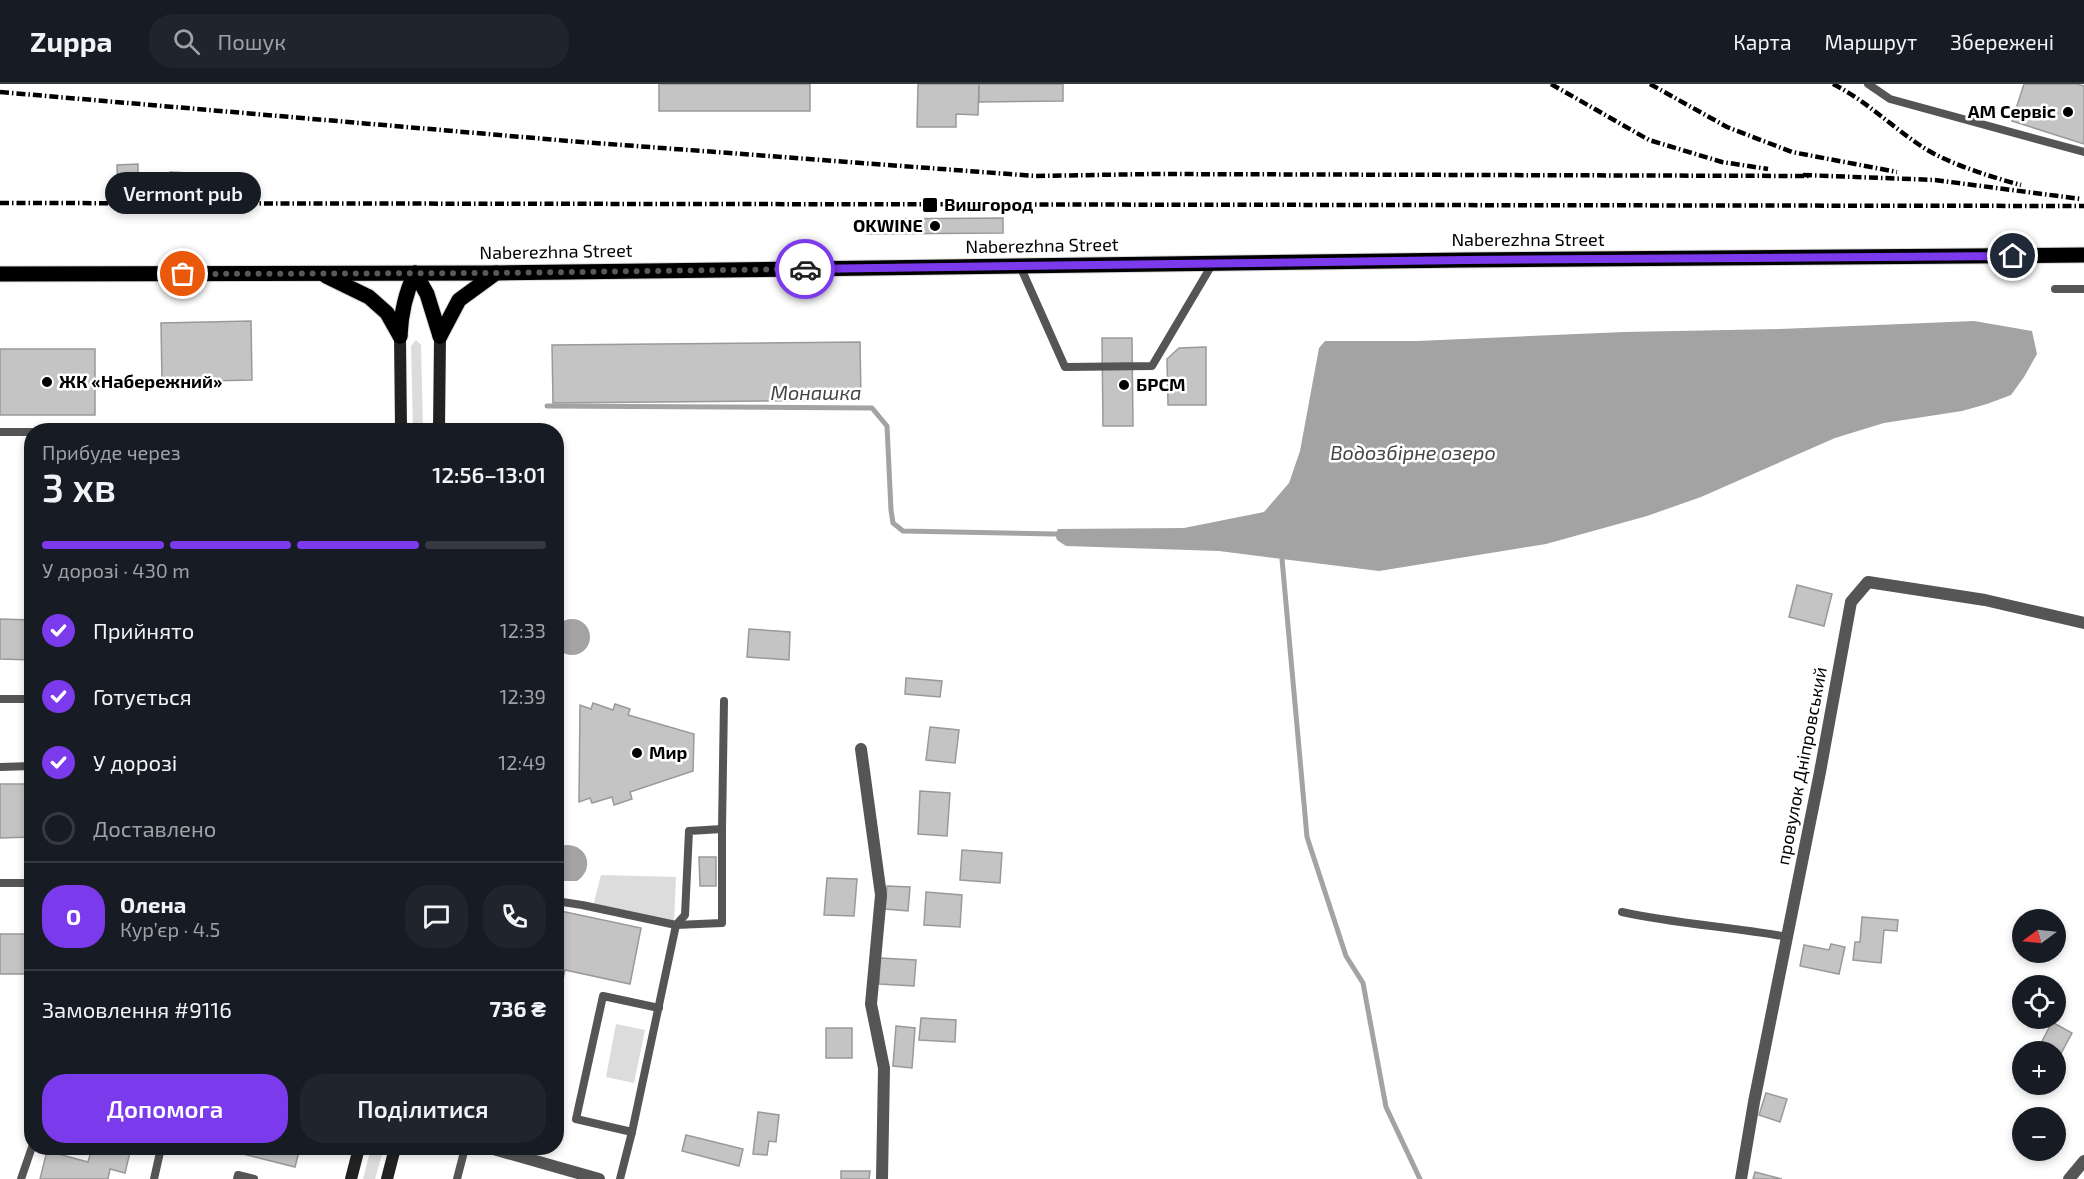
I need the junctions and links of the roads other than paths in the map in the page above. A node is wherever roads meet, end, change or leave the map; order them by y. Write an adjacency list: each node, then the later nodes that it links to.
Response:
1 (1868, 84): 2 (lane)
2 (2084, 152)
3 (2084, 255): 4 (main road, Naberezhna Street)
4 (1213, 263): 5 (main road, Naberezhna Street); 5 (lane)
5 (1020, 266): 7 (main road, Naberezhna Street)
6 (415, 273): 7 (main road, Naberezhna Street); 9 (main road, Naberezhna Street); 12 (main road); 13 (main road)
7 (496, 273): 13 (main road)
8 (0, 274): 9 (main road, Naberezhna Street)
9 (320, 274): 12 (main road)
10 (2055, 289): 11 (lane)
11 (2084, 289)
12 (399, 336): 14 (street)
13 (440, 336): 15 (street)
14 (401, 423)
15 (439, 423)
16 (0, 432): 17 (lane)
17 (24, 432)
18 (2084, 623): 31 (street, провулок Дніпровський)
19 (0, 699): 20 (lane)
20 (24, 699)
21 (724, 701): 25 (lane)
22 (861, 749): 50 (street)
23 (24, 766): 24 (lane)
24 (0, 767)
25 (722, 829): 30 (lane); 30 (lane)
26 (0, 883): 27 (lane)
27 (24, 883)
28 (564, 902): 30 (lane)
29 (1622, 912): 31 (lane)
30 (676, 925): 32 (lane)
31 (1788, 937): 51 (street, провулок Дніпровський)
32 (659, 1008): 33 (lane); 33 (lane)
33 (632, 1132): 49 (lane)
34 (29, 1155): 41 (lane)
35 (159, 1155): 42 (lane)
36 (357, 1155): 45 (street)
37 (393, 1155): 46 (street)
38 (463, 1155): 47 (lane)
39 (515, 1155): 48 (street)
40 (2084, 1161): 52 (street)
41 (21, 1179)
42 (154, 1179)
43 (237, 1179): 44 (lane)
44 (254, 1179)
45 (351, 1179)
46 (387, 1179)
47 (457, 1179)
48 (599, 1179)
49 (620, 1179)
50 (882, 1179)
51 (1741, 1179)
52 (2069, 1179)

